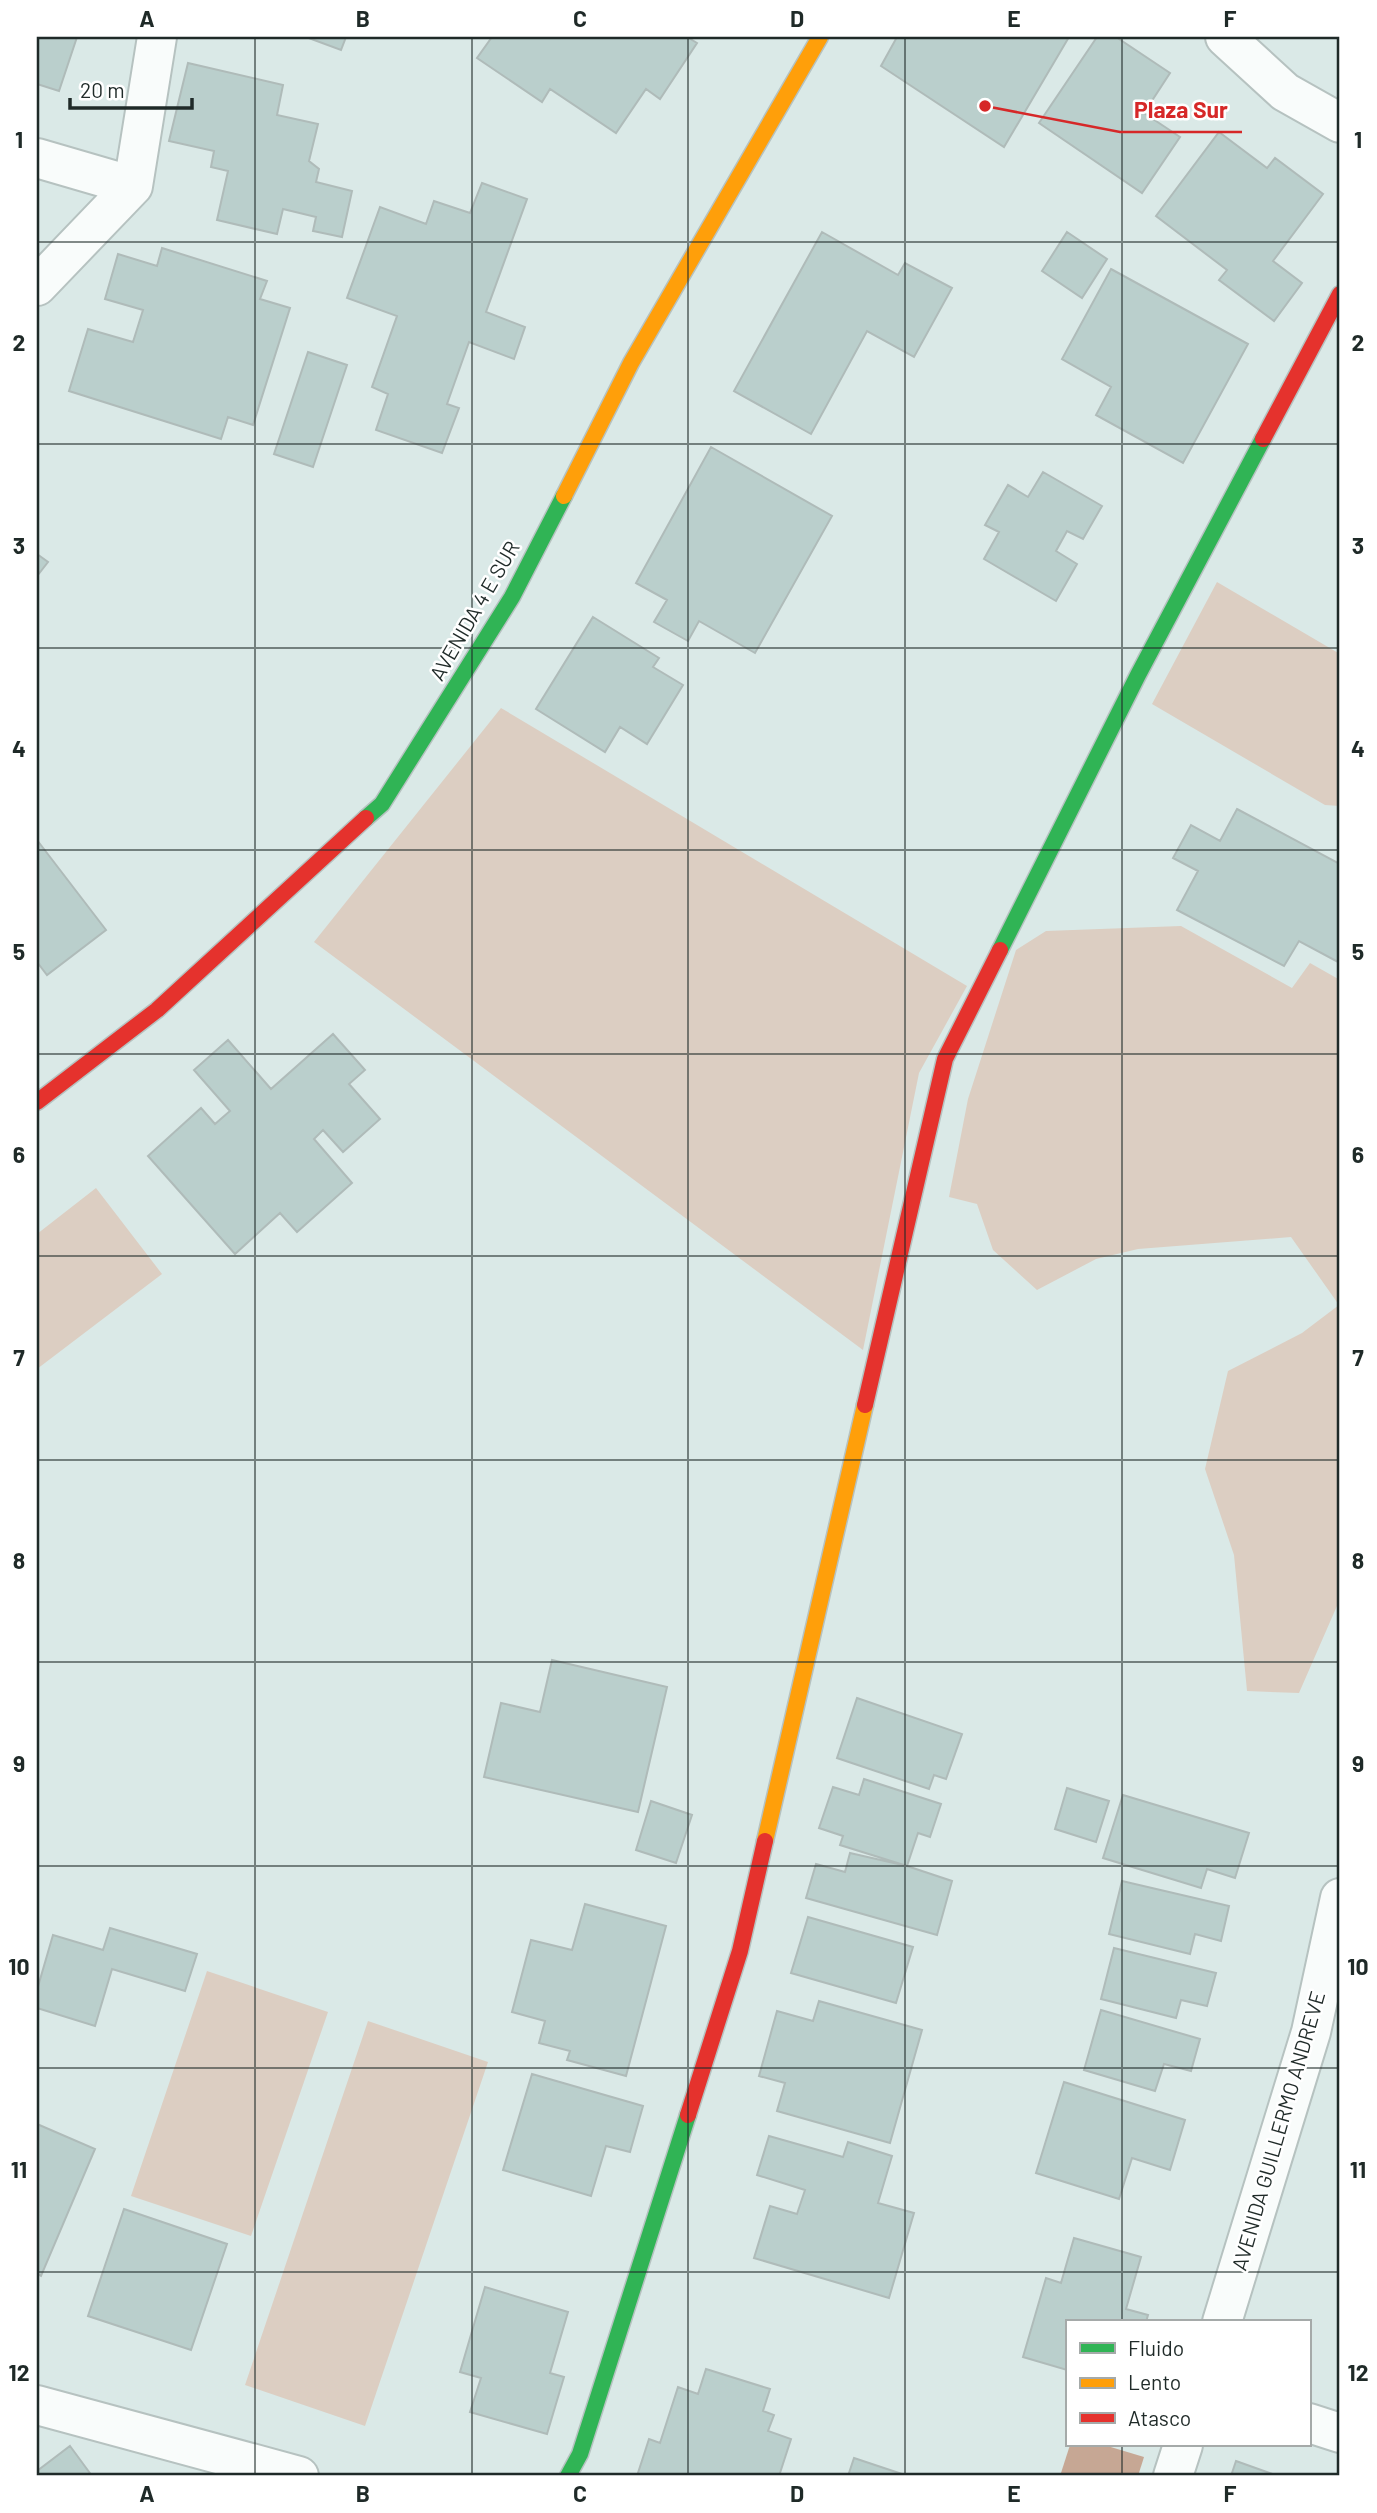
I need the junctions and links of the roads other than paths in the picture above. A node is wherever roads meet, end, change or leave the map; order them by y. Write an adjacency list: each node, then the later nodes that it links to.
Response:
1 (157, 37): 6 (street)
2 (820, 37): 9 (street, AVENIDA 4 E SUR)
3 (1225, 37): 4 (street)
4 (1340, 123)
5 (37, 158): 6 (street)
6 (133, 186): 7 (street)
7 (37, 286)
8 (1340, 294): 18 (street)
9 (37, 1102)
10 (1340, 1898): 11 (street, AVENIDA GUILLERMO ANDREVE)
11 (1326, 2036): 12 (street, AVENIDA GUILLERMO ANDREVE)
12 (1223, 2320)
13 (37, 2405): 17 (street)
14 (1310, 2423): 15 (street)
15 (1340, 2432)
16 (1183, 2446): 19 (street)
17 (299, 2476)
18 (568, 2476)
19 (1173, 2476)

